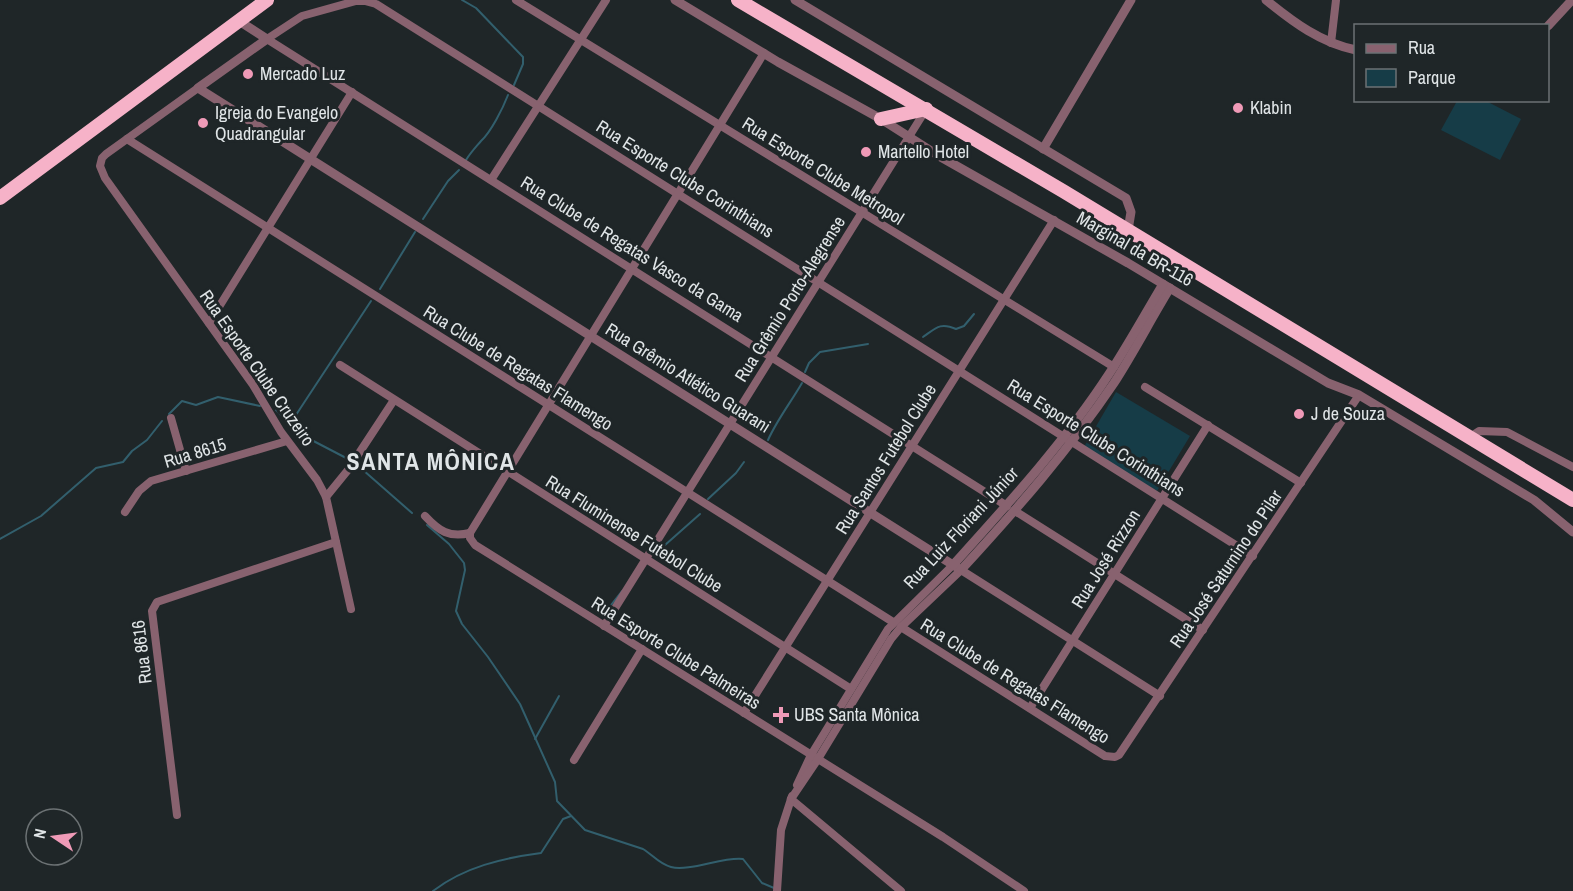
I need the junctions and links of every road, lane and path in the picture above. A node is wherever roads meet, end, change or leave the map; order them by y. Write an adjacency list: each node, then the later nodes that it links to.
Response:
1 (267, 0): 11 (highway)
2 (516, 0): 14 (street, Rua Esporte Clube Metropol)
3 (606, 0): 14 (street)
4 (675, 0): 17 (street, Marginal da BR-116)
5 (738, 0): 19 (highway)
6 (796, 0): 27 (street, Marginal da BR-116)
7 (1131, 0): 27 (street)
8 (1266, 0): 15 (street)
9 (1336, 0): 15 (street)
10 (1572, 0): 12 (street)
11 (239, 21): 13 (street, Rua Clube de Regatas Vasco da Gama); 32 (highway)
12 (1549, 25)
13 (267, 39): 18 (street, Rua Esporte Clube Corinthians); 20 (street, Rua Clube de Regatas Vasco da Gama); 21 (street, Rua Esporte Clube Corinthians)
14 (581, 40): 21 (street); 24 (street, Rua Esporte Clube Metropol)
15 (1331, 43): 16 (street)
16 (1354, 49)
17 (764, 54): 23 (street, Marginal da BR-116); 24 (street)
18 (198, 88): 26 (street, Rua Esporte Clube Corinthians); 28 (street, Rua Grêmio Atlético Guarani)
19 (894, 91): 22 (highway); 23 (highway)
20 (352, 92): 28 (street); 30 (street, Rua Clube de Regatas Vasco da Gama)
21 (538, 106): 30 (street); 31 (street, Rua Esporte Clube Corinthians)
22 (926, 109): 23 (highway); 25 (street, Rua Grêmio Porto-Alegrense); 36 (highway)
23 (881, 119): 25 (street, Marginal da BR-116)
24 (720, 125): 31 (street); 33 (street, Rua Esporte Clube Metropol)
25 (909, 136): 33 (street, Rua Grêmio Porto-Alegrense); 34 (street, Marginal da BR-116)
26 (126, 139): 29 (street, Rua Esporte Clube Corinthians); 35 (street, Rua Clube de Regatas Flamengo)
27 (1043, 149): 36 (street, Marginal da BR-116)
28 (311, 159): 35 (street); 42 (street, Rua Grêmio Atlético Guarani)
29 (100, 162): 41 (street, Rua Esporte Clube Cruzeiro)
30 (491, 180): 37 (street, Rua Clube de Regatas Vasco da Gama)
31 (678, 194): 37 (street); 38 (street, Rua Esporte Clube Corinthians)
32 (0, 198)
33 (862, 212): 38 (street, Rua Grêmio Porto-Alegrense); 40 (street, Rua Esporte Clube Metropol)
34 (1054, 220): 39 (street, Marginal da BR-116); 40 (street, Rua Santos Futebol Clube)
35 (268, 228): 41 (street); 50 (street, Rua Clube de Regatas Flamengo)
36 (1128, 230): 54 (highway)
37 (632, 269): 42 (street); 43 (street, Rua Clube de Regatas Vasco da Gama)
38 (818, 282): 43 (street, Rua Grêmio Porto-Alegrense); 46 (street, Rua Esporte Clube Corinthians)
39 (1166, 286): 45 (street, Rua Luiz Floriani Júnior); 48 (street, Marginal da BR-116); 55 (street, Rua Luiz Floriani Júnior)
40 (1005, 300): 45 (street, Rua Esporte Clube Metropol); 46 (street, Rua Santos Futebol Clube)
41 (209, 323): 56 (street, Rua Esporte Clube Cruzeiro)
42 (591, 336): 50 (street); 52 (street, Rua Grêmio Atlético Guarani)
43 (771, 357): 52 (street, Rua Grêmio Porto-Alegrense); 57 (street, Rua Clube de Regatas Vasco da Gama)
44 (340, 365): 49 (street, Rua Fluminense Futebol Clube)
45 (1114, 367): 55 (street, Rua Luiz Floriani Júnior)
46 (959, 371): 55 (street, Rua Esporte Clube Corinthians); 57 (street, Rua Santos Futebol Clube)
47 (1145, 387): 53 (street)
48 (1359, 395): 61 (street, Rua José Saturnino do Pilar); 70 (street, Marginal da BR-116)
49 (394, 400): 60 (street, Rua Fluminense Futebol Clube); 63 (street)
50 (549, 405): 60 (street); 62 (street, Rua Clube de Regatas Flamengo)
51 (171, 418): 59 (street)
52 (730, 424): 62 (street, Rua Grêmio Porto-Alegrense); 68 (street, Rua Grêmio Atlético Guarani)
53 (1208, 425): 61 (street); 64 (street, Rua José Rizzon)
54 (1470, 437): 58 (street); 65 (highway)
55 (1067, 439): 64 (street, Rua Esporte Clube Corinthians); 66 (street, Rua Luiz Floriani Júnior)
56 (287, 441): 59 (street, Rua 8615); 63 (street, Rua Esporte Clube Cruzeiro)
57 (912, 446): 66 (street, Rua Clube de Regatas Vasco da Gama); 68 (street, Rua Santos Futebol Clube)
58 (1573, 467)
59 (186, 471): 67 (street, Rua 8615)
60 (507, 471): 71 (street); 74 (street, Rua Fluminense Futebol Clube)
61 (1301, 483): 73 (street, Rua José Saturnino do Pilar)
62 (687, 492): 74 (street, Rua Grêmio Porto-Alegrense); 77 (street, Rua Clube de Regatas Flamengo)
63 (326, 496): 72 (street, Rua Esporte Clube Cruzeiro)
64 (1162, 498): 73 (street, Rua Esporte Clube Corinthians); 76 (street, Rua José Rizzon)
65 (1573, 500)
66 (1011, 508): 75 (street, Rua Luiz Floriani Júnior); 76 (street, Rua Clube de Regatas Vasco da Gama)
67 (125, 512)
68 (870, 513): 75 (street, Rua Grêmio Atlético Guarani); 77 (street, Rua Santos Futebol Clube)
69 (425, 516): 71 (street)
70 (1573, 532)
71 (470, 533): 80 (street, Rua Esporte Clube Palmeiras)
72 (336, 542): 78 (street, Rua Esporte Clube Cruzeiro); 94 (street, Rua 8616)
73 (1253, 556): 82 (street, Rua José Saturnino do Pilar)
74 (646, 559): 80 (street, Rua Grêmio Porto-Alegrense); 84 (street, Rua Fluminense Futebol Clube)
75 (957, 567): 79 (street, Rua Luiz Floriani Júnior); 81 (street, Rua Luiz Floriani Júnior); 83 (street, Rua Grêmio Atlético Guarani)
76 (1114, 574): 82 (street, Rua Clube de Regatas Vasco da Gama); 83 (street, Rua José Rizzon)
77 (828, 580): 79 (street, Rua Clube de Regatas Flamengo); 84 (street, Rua Santos Futebol Clube)
78 (351, 609)
79 (893, 622): 86 (street, Rua Luiz Floriani Júnior)
80 (604, 626): 85 (street, Rua Esporte Clube Palmeiras)
81 (901, 627): 88 (street, Rua Clube de Regatas Flamengo); 90 (street, Rua Luiz Floriani Júnior)
82 (1203, 630): 87 (street, Rua José Saturnino do Pilar)
83 (1073, 641): 87 (street, Rua Grêmio Atlético Guarani); 88 (street, Rua José Rizzon)
84 (786, 647): 86 (street, Rua Fluminense Futebol Clube); 89 (street, Rua Santos Futebol Clube)
85 (642, 649): 89 (street, Rua Esporte Clube Palmeiras); 92 (street)
86 (851, 689): 90 (street, Rua Luiz Floriani Júnior)
87 (1160, 696): 91 (street, Rua José Saturnino do Pilar)
88 (1030, 708): 91 (street, Rua Clube de Regatas Flamengo)
89 (744, 713): 90 (street, Rua Esporte Clube Palmeiras)
90 (815, 757): 93 (street, Rua Luiz Floriani Júnior); 97 (street, Rua Esporte Clube Palmeiras)
91 (1115, 757)
92 (574, 760)
93 (791, 799): 95 (street, Rua Luiz Floriani Júnior); 96 (street)
94 (177, 815)
95 (777, 889)
96 (901, 891)
97 (1024, 891)

